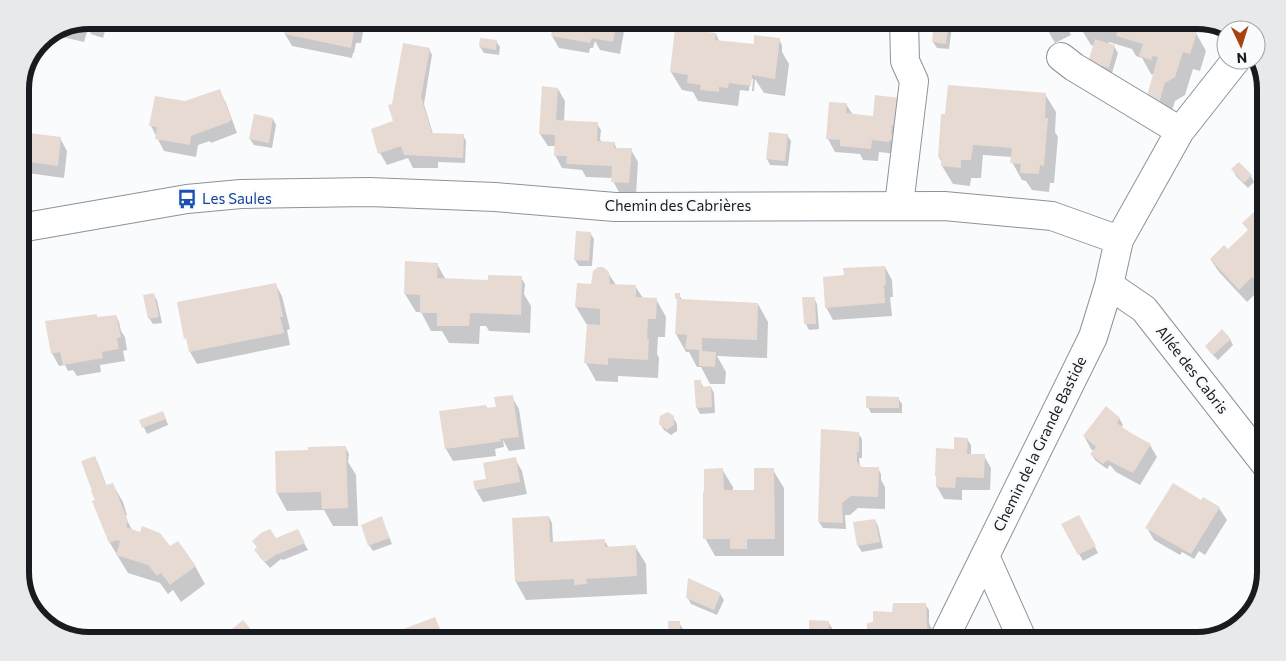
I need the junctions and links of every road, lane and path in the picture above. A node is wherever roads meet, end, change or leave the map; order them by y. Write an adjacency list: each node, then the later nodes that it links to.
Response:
1 (904, 29): 5 (street)
2 (1061, 57): 4 (street)
3 (1228, 70): 4 (street)
4 (1180, 131): 7 (street)
5 (899, 205): 6 (street, Chemin des Cabrières); 7 (street, Chemin des Cabrières)
6 (29, 226)
7 (1119, 240): 8 (street, Chemin de la Grande Bastide)
8 (1109, 286): 9 (street, Allée des Cabris); 10 (street, Chemin de la Grande Bastide)
9 (1257, 452)
10 (985, 556): 11 (street, Chemin de la Grande Bastide); 12 (street)
11 (947, 632)
12 (1019, 632)

